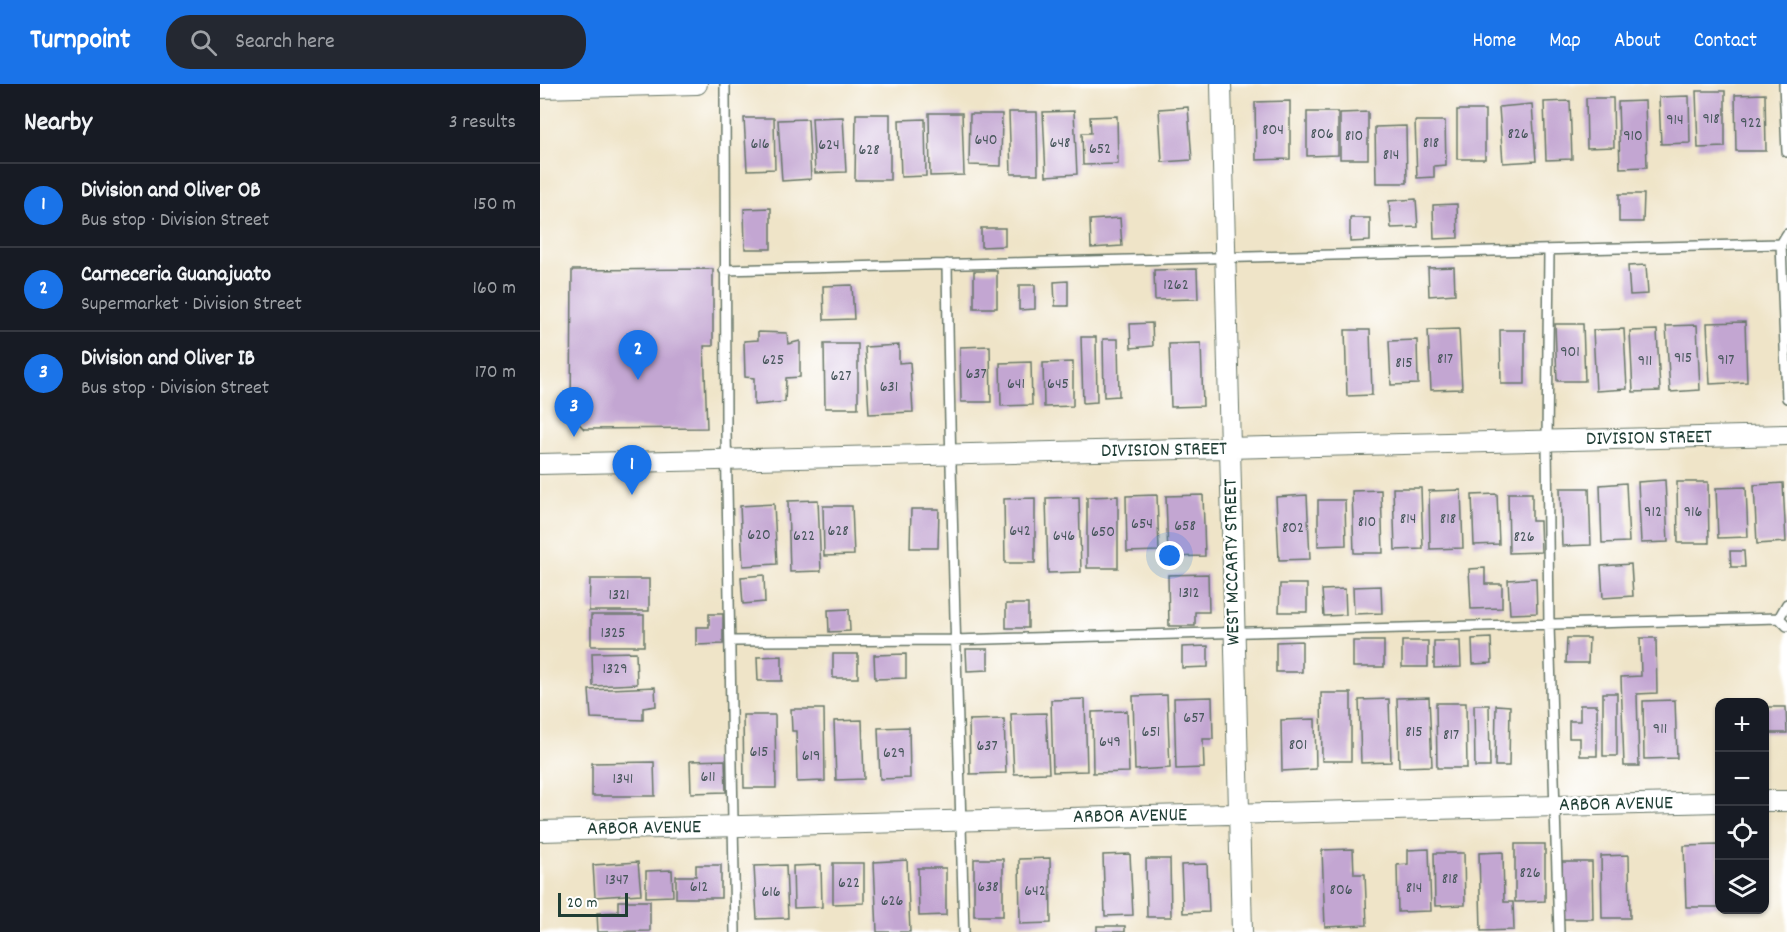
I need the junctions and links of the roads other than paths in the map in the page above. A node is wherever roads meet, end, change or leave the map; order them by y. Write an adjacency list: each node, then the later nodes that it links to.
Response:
1 (697, 84): 5 (street)
2 (725, 84): 12 (lane)
3 (1221, 84): 10 (street, WEST MCCARTY STREET)
4 (1784, 84): 6 (lane)
5 (540, 88)
6 (1787, 152)
7 (1787, 234): 8 (lane)
8 (1781, 244): 9 (lane); 13 (lane)
9 (1550, 251): 10 (lane); 15 (lane)
10 (1225, 257): 11 (lane); 16 (street, WEST MCCARTY STREET)
11 (947, 264): 12 (lane); 17 (lane)
12 (724, 270): 18 (lane)
13 (1787, 398)
14 (1787, 435): 15 (street, DIVISION STREET)
15 (1547, 441): 16 (street, DIVISION STREET); 22 (lane)
16 (1230, 449): 17 (street, DIVISION STREET); 24 (street, WEST MCCARTY STREET)
17 (949, 456): 18 (street, DIVISION STREET); 26 (lane)
18 (726, 461): 19 (street, DIVISION STREET); 25 (lane)
19 (540, 464)
20 (1787, 604): 21 (lane)
21 (1779, 618): 22 (lane); 23 (lane)
22 (1550, 626): 24 (lane); 30 (lane)
23 (1787, 626)
24 (1234, 633): 26 (lane); 31 (street, WEST MCCARTY STREET)
25 (732, 640): 26 (lane); 33 (lane)
26 (953, 640): 32 (lane)
27 (1769, 801): 28 (street)
28 (1787, 801)
29 (1715, 802): 30 (street, ARBOR AVENUE)
30 (1556, 806): 31 (street, ARBOR AVENUE); 38 (lane)
31 (1239, 814): 32 (street, ARBOR AVENUE); 37 (street, WEST MCCARTY STREET)
32 (960, 821): 33 (street, ARBOR AVENUE); 36 (lane)
33 (733, 826): 34 (street, ARBOR AVENUE); 35 (lane)
34 (540, 831)
35 (735, 932)
36 (964, 932)
37 (1242, 932)
38 (1559, 932)

